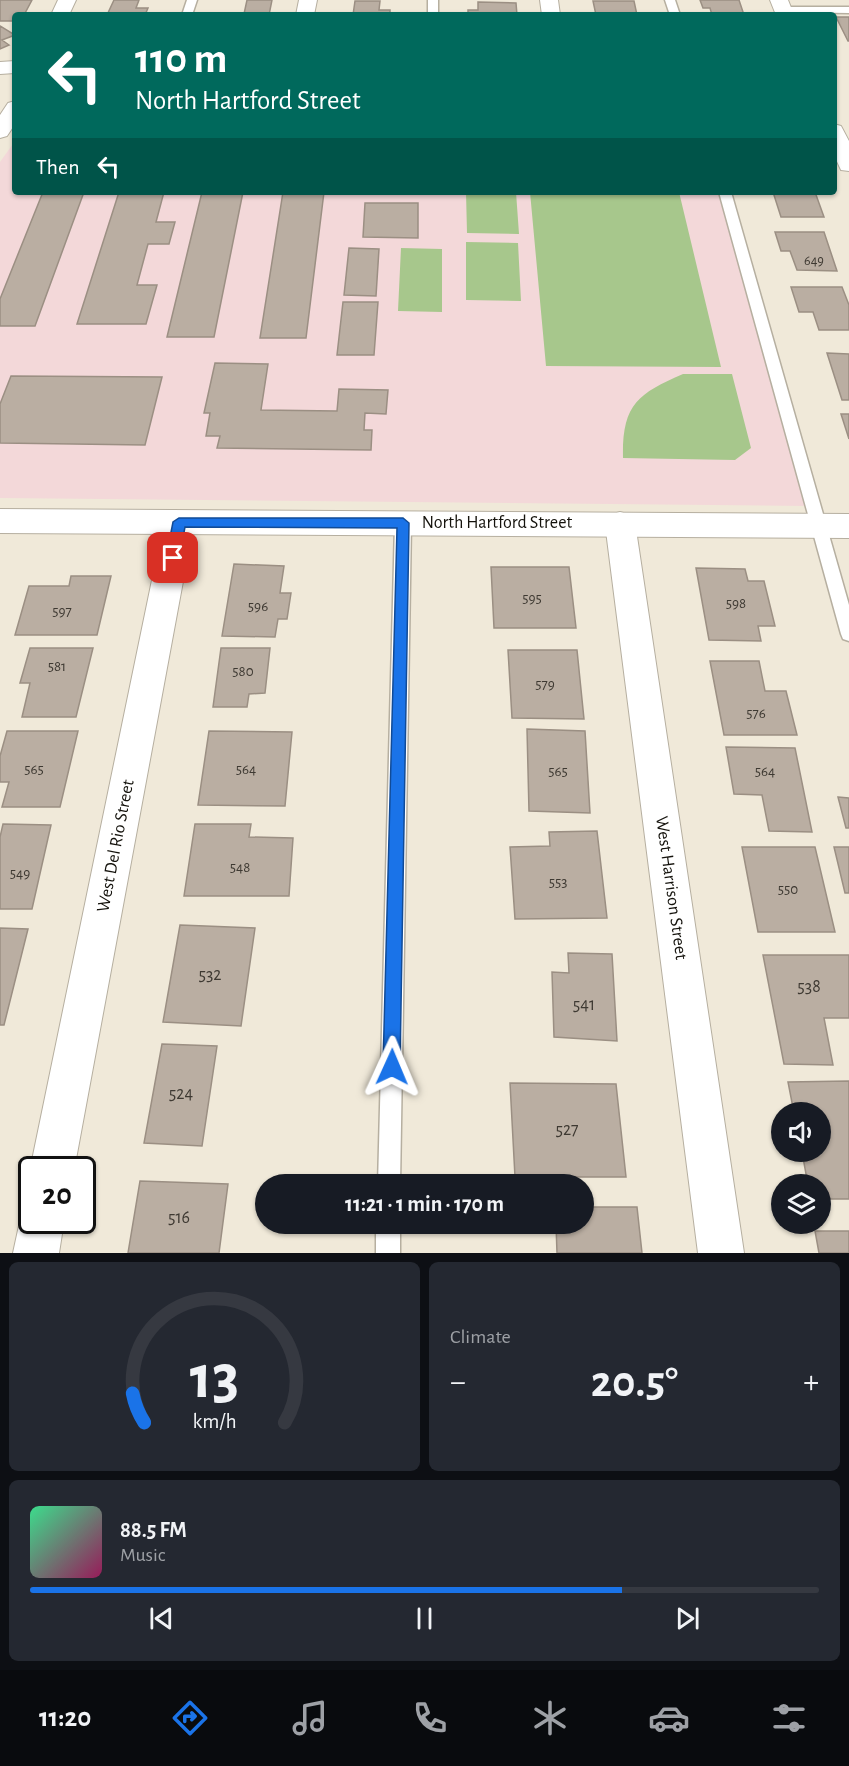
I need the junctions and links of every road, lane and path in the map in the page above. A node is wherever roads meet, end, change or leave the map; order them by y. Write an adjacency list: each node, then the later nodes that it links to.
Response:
1 (782, 8): 2 (lane)
2 (849, 10)
3 (12, 112): 4 (street)
4 (0, 132)
5 (837, 137): 6 (street)
6 (849, 165)
7 (726, 195): 12 (lane)
8 (0, 521): 9 (street, North Hartford Street)
9 (179, 522): 10 (street, North Hartford Street); 15 (street, West Del Rio Street)
10 (403, 523): 11 (street, North Hartford Street); 16 (lane)
11 (620, 523): 12 (street, North Hartford Street); 21 (street, West Harrison Street)
12 (818, 525): 13 (street, North Hartford Street); 14 (lane)
13 (849, 526)
14 (849, 634)
15 (55, 1156)
16 (389, 1174)
17 (40, 1234): 19 (street)
18 (388, 1234): 20 (lane)
19 (36, 1253)
20 (388, 1253)
21 (721, 1253)

